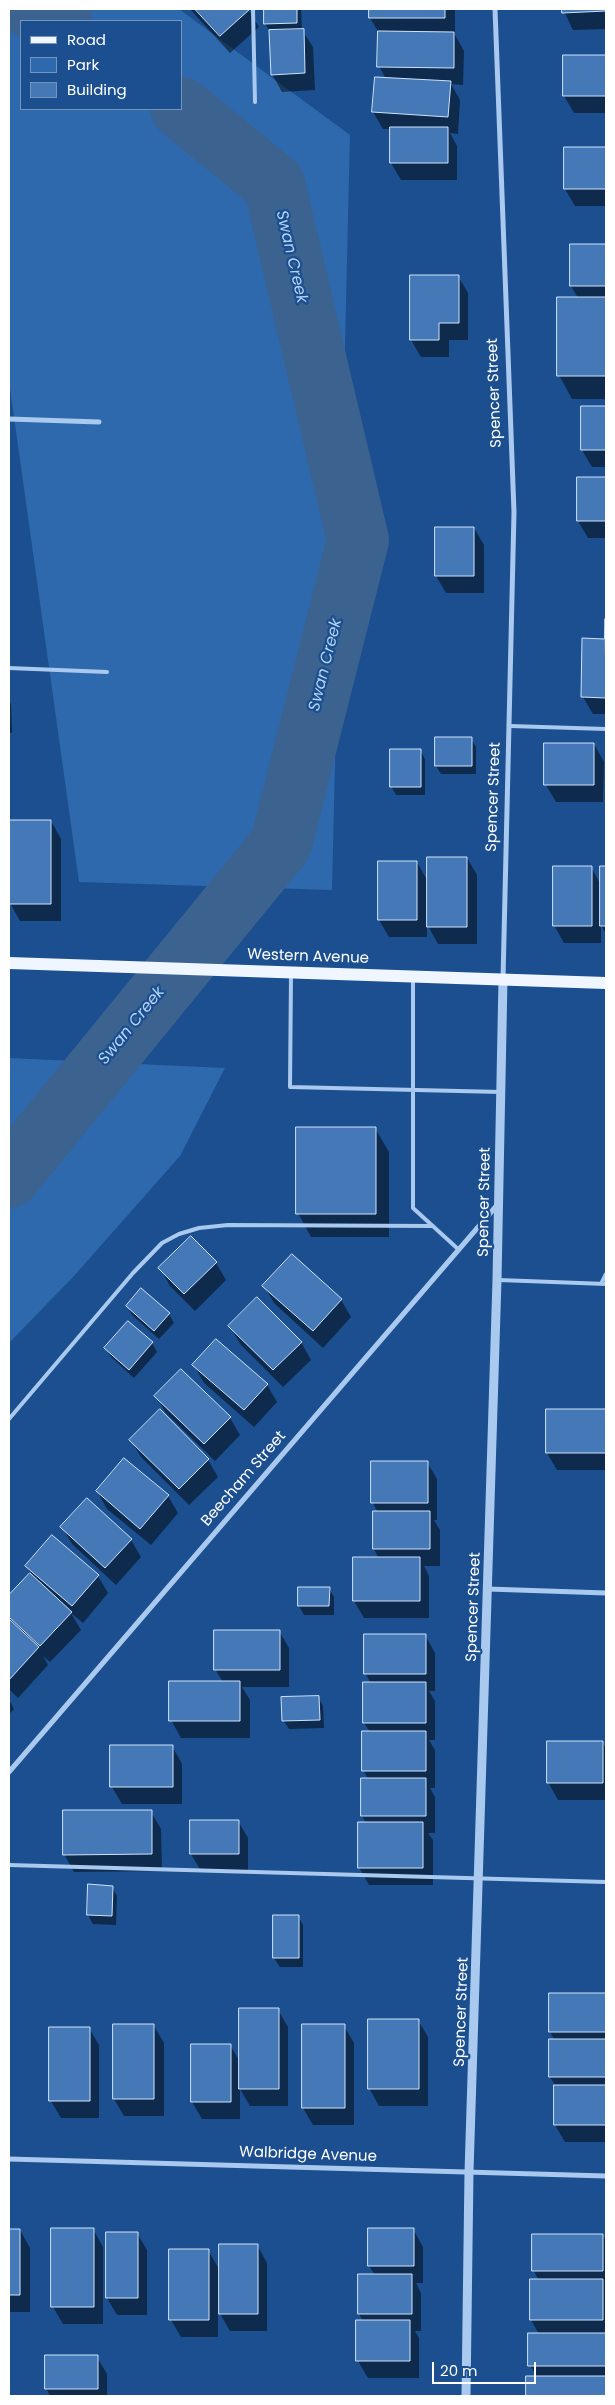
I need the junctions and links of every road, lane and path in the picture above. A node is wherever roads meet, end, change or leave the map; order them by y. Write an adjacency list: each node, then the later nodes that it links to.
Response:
1 (253, 9): 3 (lane)
2 (495, 9): 8 (street, Spencer Street)
3 (255, 102)
4 (9, 419): 5 (street)
5 (99, 422)
6 (9, 668): 7 (lane)
7 (107, 672)
8 (510, 726): 9 (lane); 13 (street, Spencer Street)
9 (606, 729)
10 (9, 963): 11 (main road, Western Avenue)
11 (291, 973): 12 (main road, Western Avenue); 15 (lane)
12 (413, 977): 13 (main road, Western Avenue); 15 (lane)
13 (503, 980): 14 (main road, Western Avenue); 16 (street, Spencer Street)
14 (606, 983)
15 (413, 1090): 16 (lane); 18 (lane)
16 (501, 1092): 17 (street, Spencer Street)
17 (499, 1203): 19 (street, Beecham Street); 21 (street, Spencer Street)
18 (433, 1226): 19 (lane); 23 (lane)
19 (458, 1249): 26 (street, Beecham Street)
20 (606, 1274): 22 (lane)
21 (498, 1280): 22 (lane); 24 (street, Spencer Street)
22 (604, 1284)
23 (9, 1419)
24 (488, 1589): 25 (street); 28 (street, Spencer Street)
25 (606, 1592)
26 (9, 1772)
27 (9, 1865): 28 (lane)
28 (480, 1878): 29 (lane); 31 (street, Spencer Street)
29 (606, 1882)
30 (9, 2159): 31 (street, Walbridge Avenue)
31 (470, 2172): 32 (street, Walbridge Avenue); 33 (street, Spencer Street)
32 (606, 2176)
33 (466, 2396)

